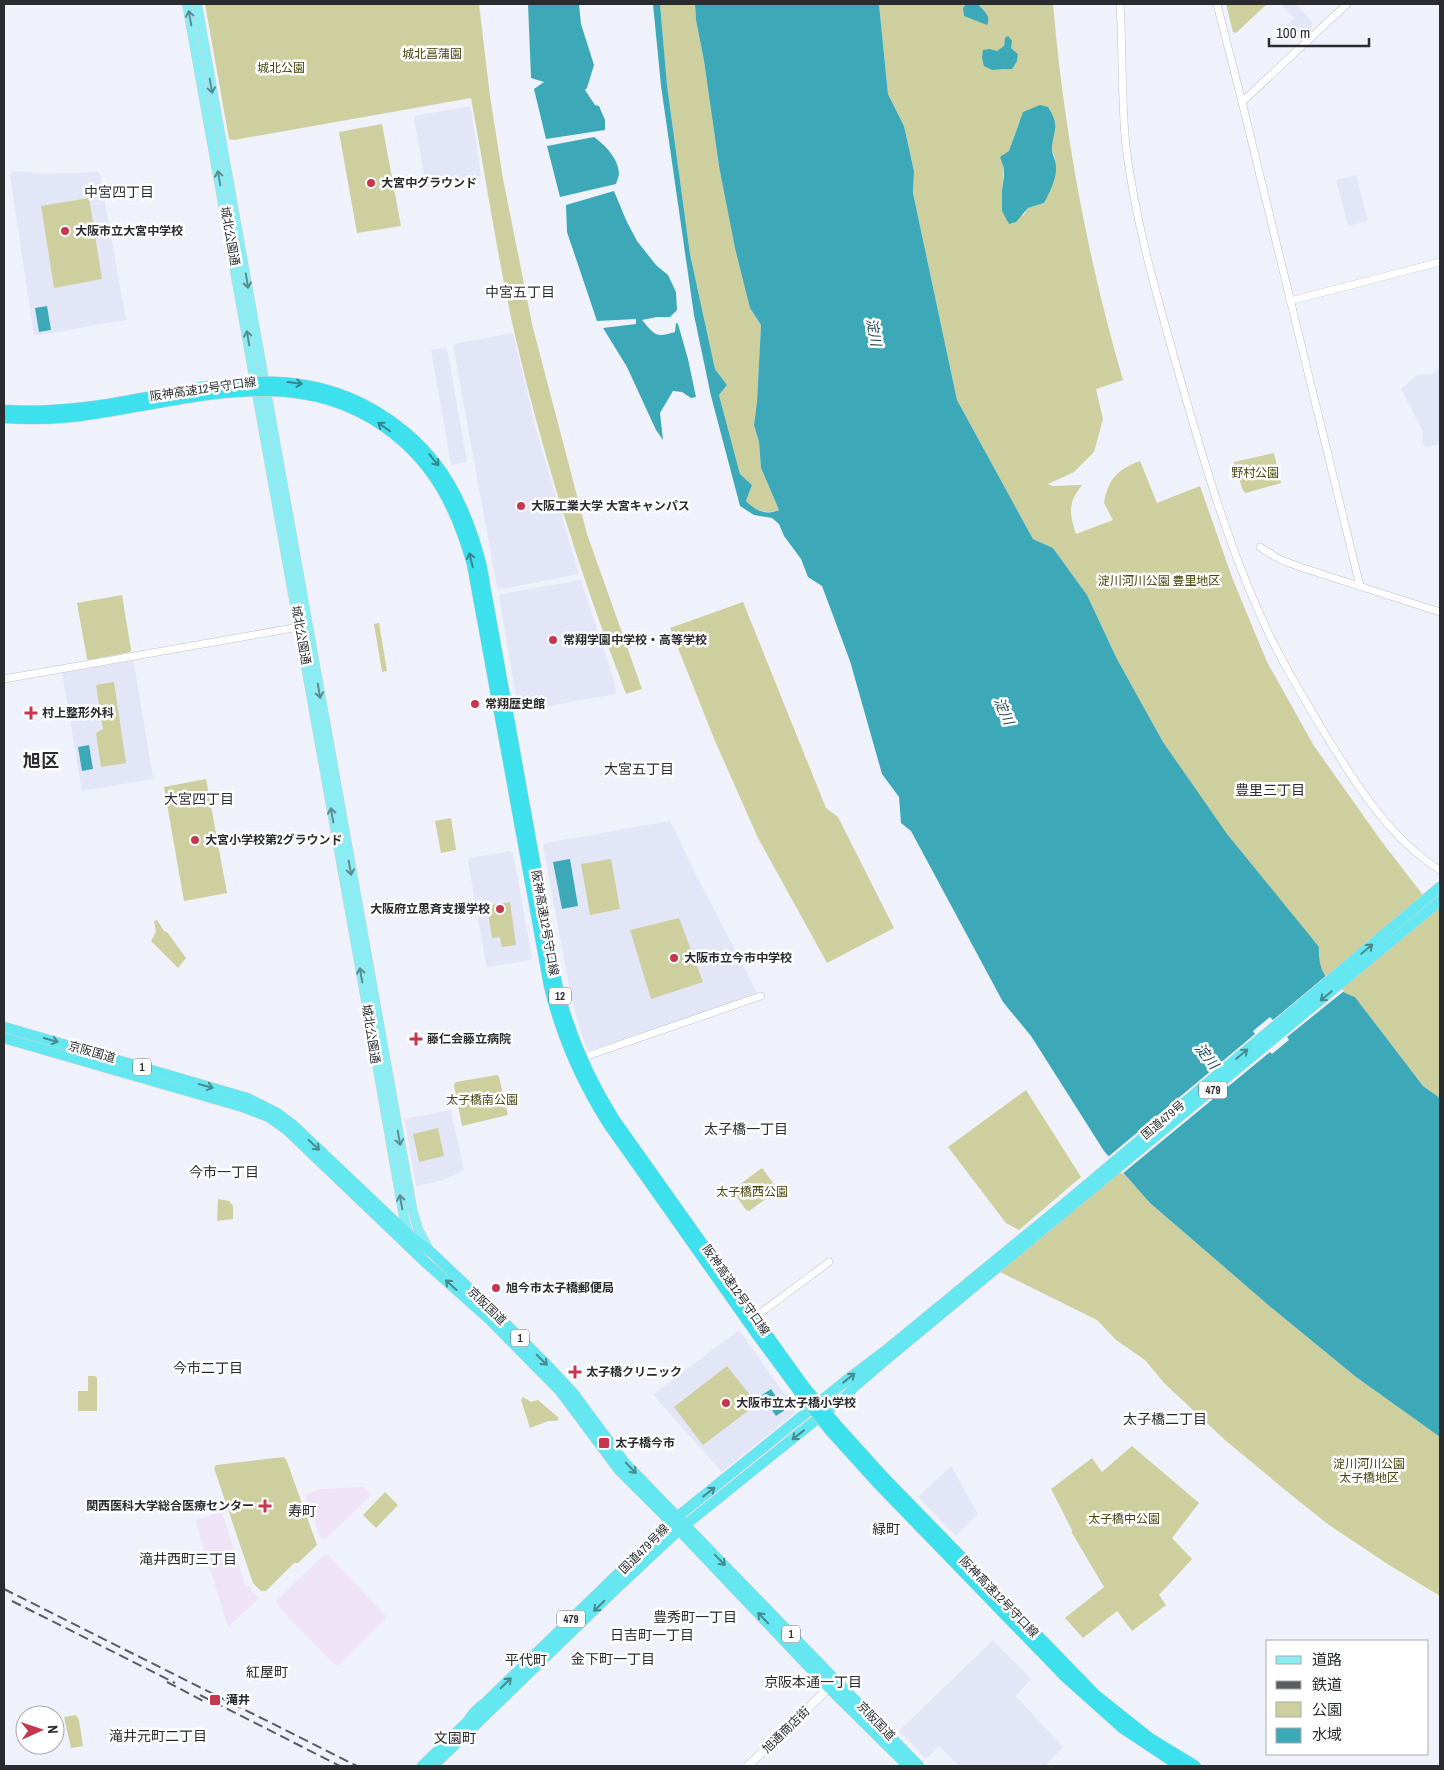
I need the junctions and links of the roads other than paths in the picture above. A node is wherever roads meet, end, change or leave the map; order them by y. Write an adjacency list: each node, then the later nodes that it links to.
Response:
1 (187, 4): 14 (main road, 城北公園通, one-way to 1)
2 (197, 4): 24 (main road, 城北公園通, one-way to 24)
3 (1120, 4): 16 (street)
4 (1217, 4): 6 (street)
5 (1347, 4): 6 (street)
6 (1242, 102): 8 (street)
7 (1440, 262): 8 (street)
8 (1290, 301): 12 (street)
9 (4, 410): 37 (highway, 阪神高速12号守口線 / 12, one-way to 37, bridge)
10 (4, 418): 36 (highway, 阪神高速12号守口線, one-way to 10, bridge)
11 (1260, 547): 12 (street)
12 (1360, 586): 13 (street)
13 (1440, 612)
14 (299, 627): 15 (street); 23 (main road, 城北公園通, one-way to 14)
15 (4, 679)
16 (1440, 870)
17 (1440, 887): 27 (highway, 国道479号 / 479, one-way to 17)
18 (1440, 901): 27 (highway, 国道479号 / 479, one-way to 27)
19 (761, 996): 22 (street)
20 (4, 1027): 23 (highway, 京阪国道 / 1, one-way to 23)
21 (4, 1038): 24 (highway, 京阪国道 / 1)
22 (584, 1057)
23 (408, 1234): 24 (highway, 京阪国道 / 1)
24 (429, 1258): 28 (highway, 京阪国道 / 1)
25 (829, 1262): 26 (street)
26 (759, 1314)
27 (886, 1355): 28 (highway, 国道479号線 / 479, one-way to 27); 29 (highway, 国道479号線 / 479, one-way to 29)
28 (675, 1520): 29 (highway, 京阪国道 / 1); 31 (highway, 国道479号線 / 479, one-way to 28)
29 (682, 1528): 30 (highway, 京阪国道 / 1); 32 (highway, 国道479号線 / 479, one-way to 32)
30 (830, 1688): 33 (main road, 旭通商店街); 34 (highway, 京阪国道 / 1); 35 (highway, 京阪国道 / 1)
31 (422, 1766)
32 (433, 1766)
33 (748, 1766)
34 (908, 1766)
35 (919, 1766)
36 (1179, 1766)
37 (1196, 1766)

